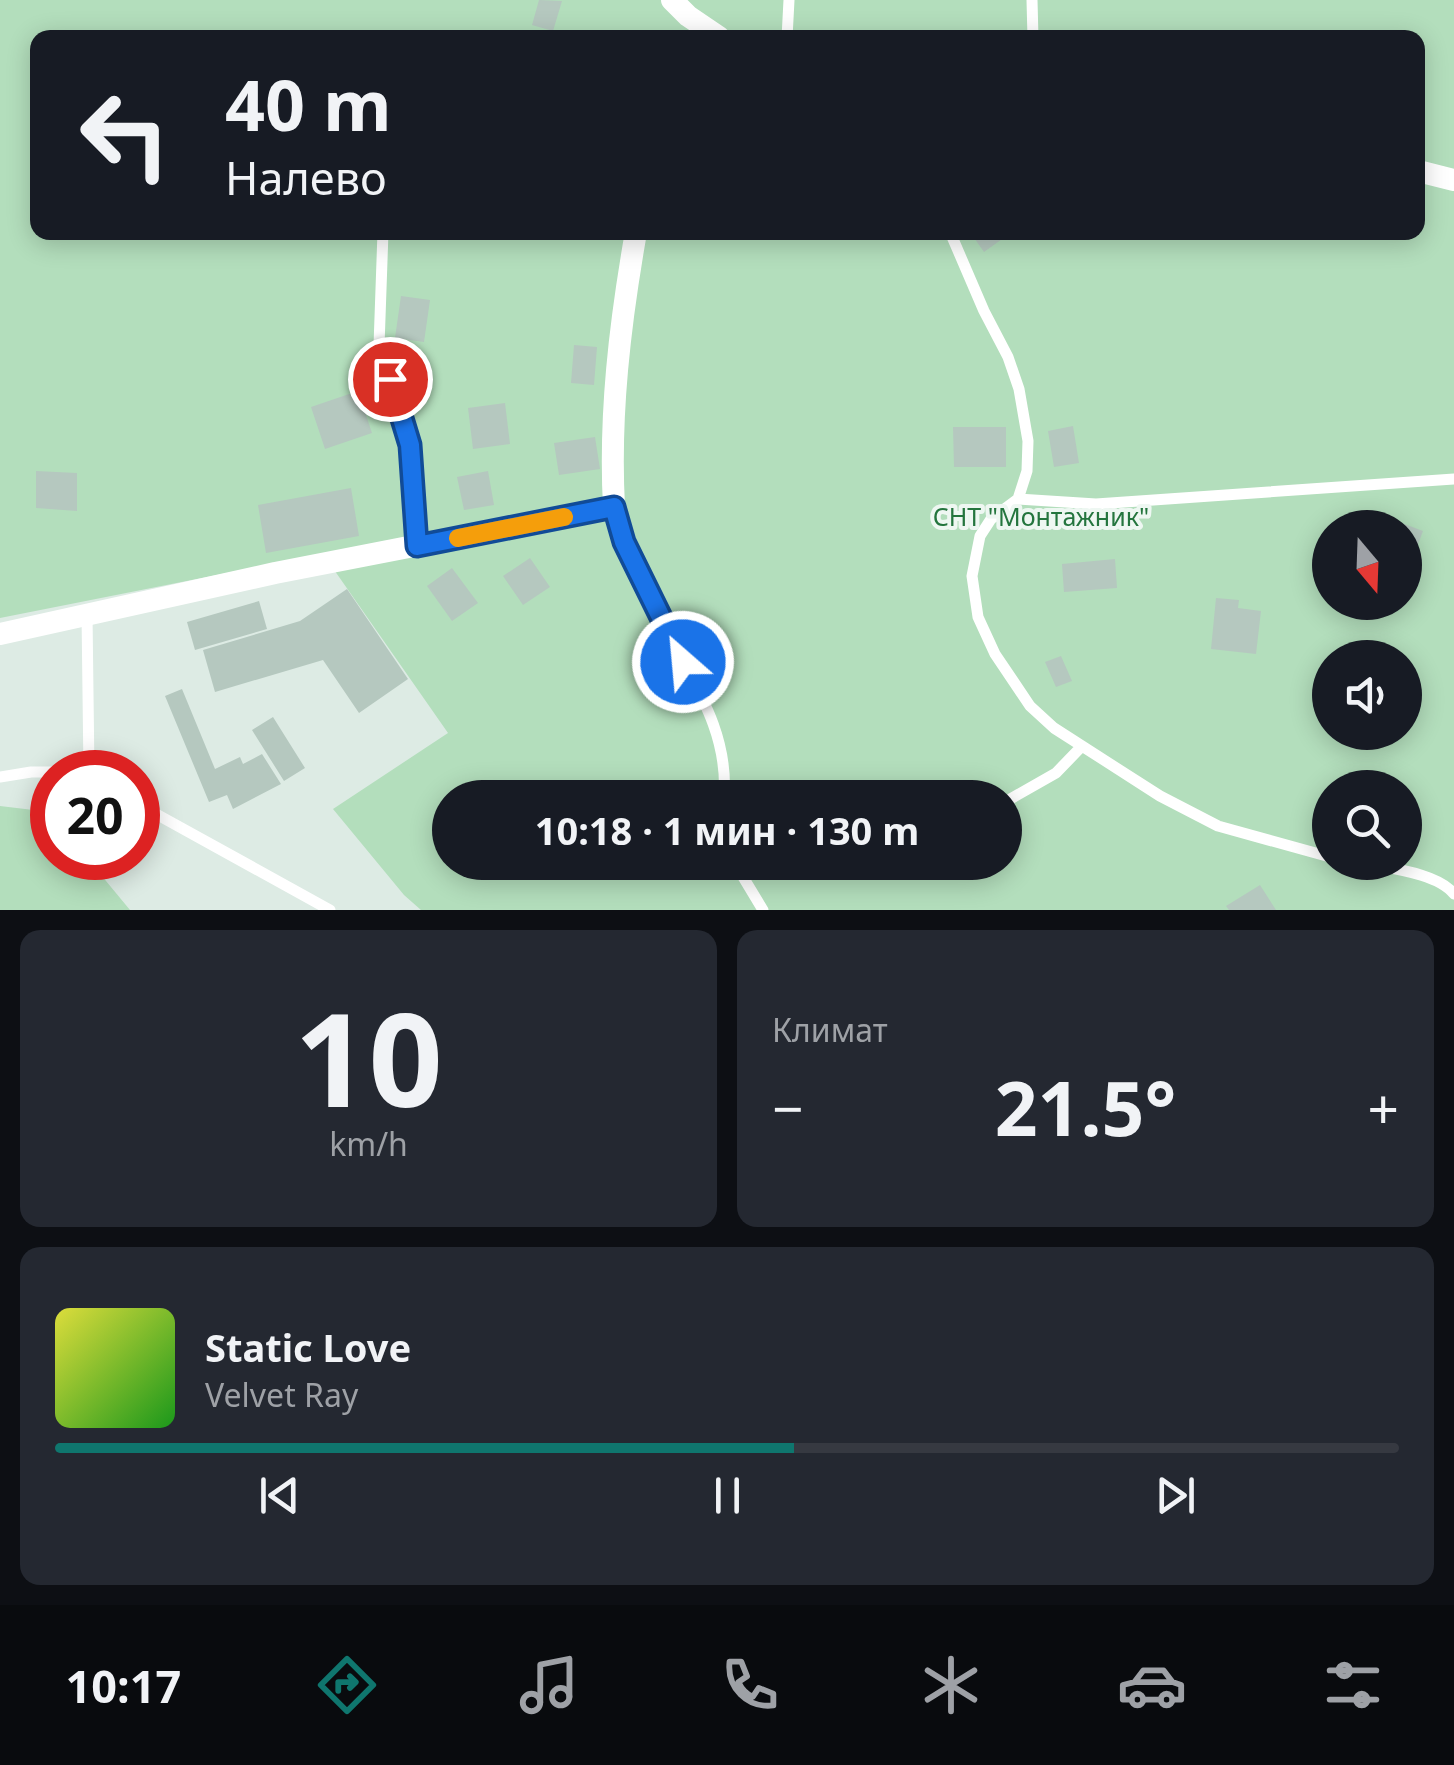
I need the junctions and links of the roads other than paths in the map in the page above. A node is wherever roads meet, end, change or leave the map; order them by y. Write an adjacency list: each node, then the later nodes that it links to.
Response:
1 (672, 0): 4 (street)
2 (789, 0): 5 (lane)
3 (1032, 0): 6 (lane)
4 (709, 30)
5 (787, 30)
6 (1032, 30)
7 (1425, 173): 8 (street)
8 (1454, 180)
9 (383, 240): 15 (lane)
10 (635, 240): 14 (street)
11 (953, 240): 13 (lane)
12 (1454, 479): 13 (lane)
13 (1018, 499): 18 (lane)
14 (614, 507): 15 (street); 22 (lane)
15 (417, 546): 16 (street)
16 (87, 614): 17 (street); 19 (lane)
17 (0, 634)
18 (1082, 746): 23 (lane); 25 (lane)
19 (88, 750)
20 (30, 772): 21 (lane)
21 (0, 777)
22 (725, 780)
23 (1022, 792)
24 (160, 816): 30 (lane)
25 (1312, 851)
26 (1454, 873): 29 (lane)
27 (1422, 875): 29 (lane)
28 (745, 880): 31 (lane)
29 (1451, 890)
30 (330, 910)
31 (763, 910)

